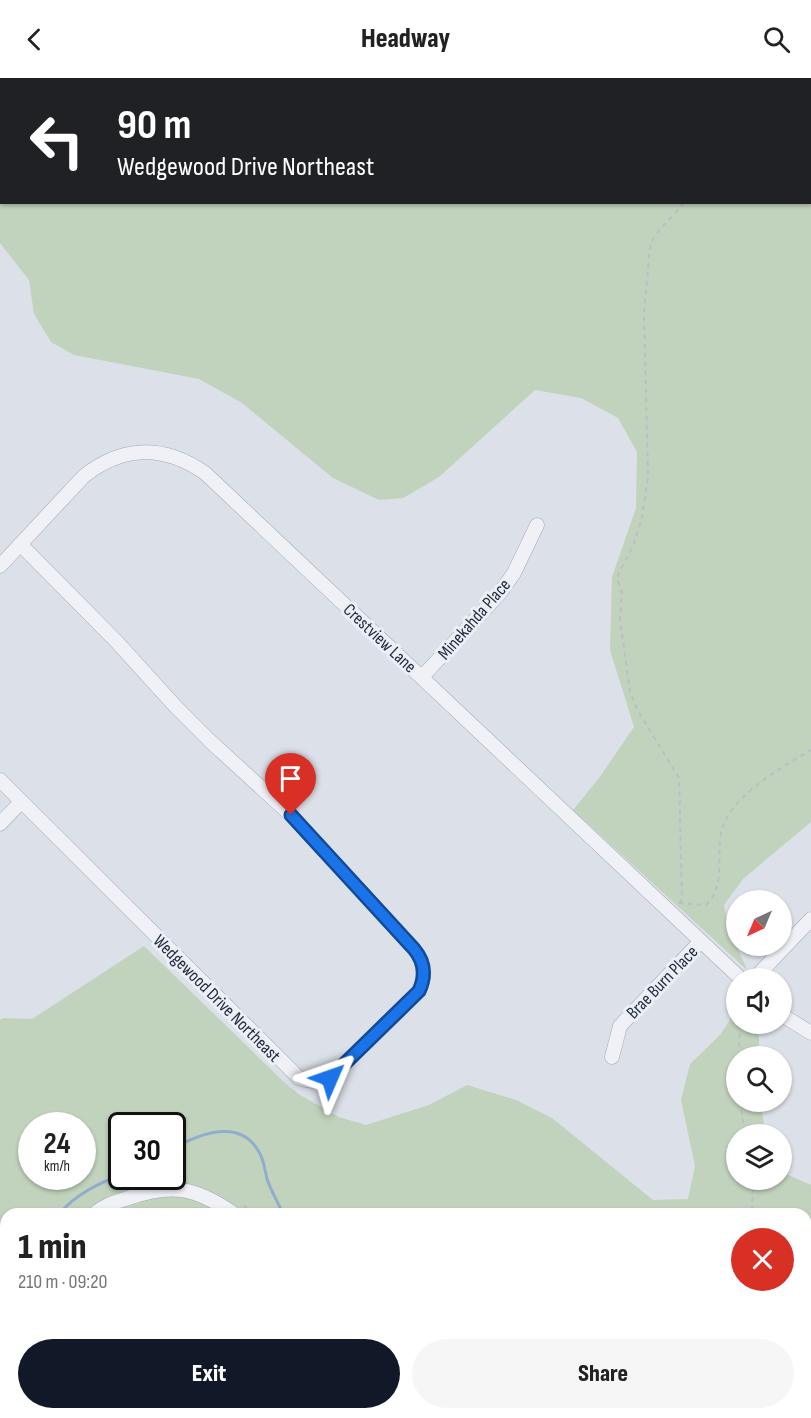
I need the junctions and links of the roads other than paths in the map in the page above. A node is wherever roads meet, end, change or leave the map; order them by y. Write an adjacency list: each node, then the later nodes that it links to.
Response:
1 (537, 525): 4 (street, Minekahda Place)
2 (20, 544): 3 (street, Crestview Lane); 4 (street, Crestview Lane); 6 (street, Wedgewood Drive Northeast)
3 (0, 566)
4 (422, 677): 9 (street, Crestview Lane)
5 (0, 780): 6 (street, Wedgewood Drive Northeast)
6 (21, 802): 7 (street)
7 (0, 824)
8 (811, 919): 11 (street)
9 (701, 941): 10 (street, Crestview Lane); 14 (street, Brae Burn Place)
10 (729, 968)
11 (764, 968)
12 (792, 1021): 13 (street)
13 (811, 1033)
14 (612, 1057)
15 (101, 1208): 16 (street)
16 (225, 1208)

